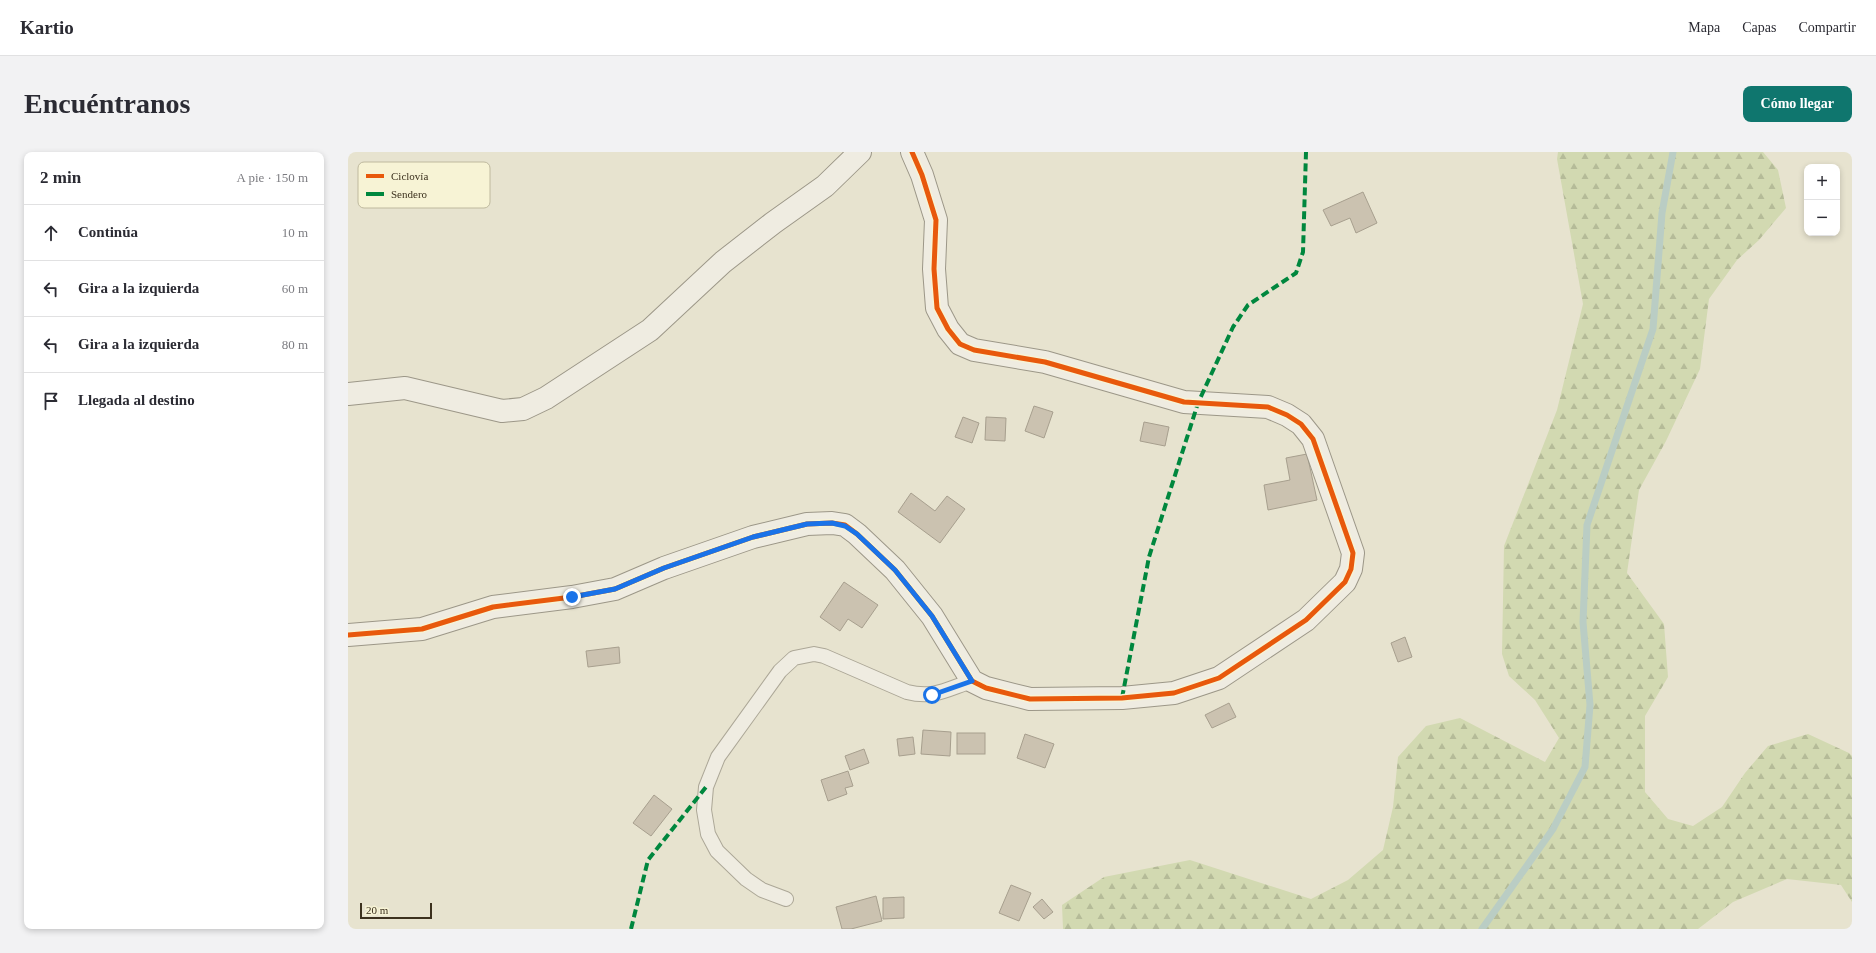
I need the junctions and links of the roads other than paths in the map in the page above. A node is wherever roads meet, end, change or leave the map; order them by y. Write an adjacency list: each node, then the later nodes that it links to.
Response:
1 (860, 152): 3 (street)
2 (912, 152): 5 (street)
3 (348, 394)
4 (348, 635): 5 (street)
5 (972, 681): 6 (lane)
6 (786, 899)

